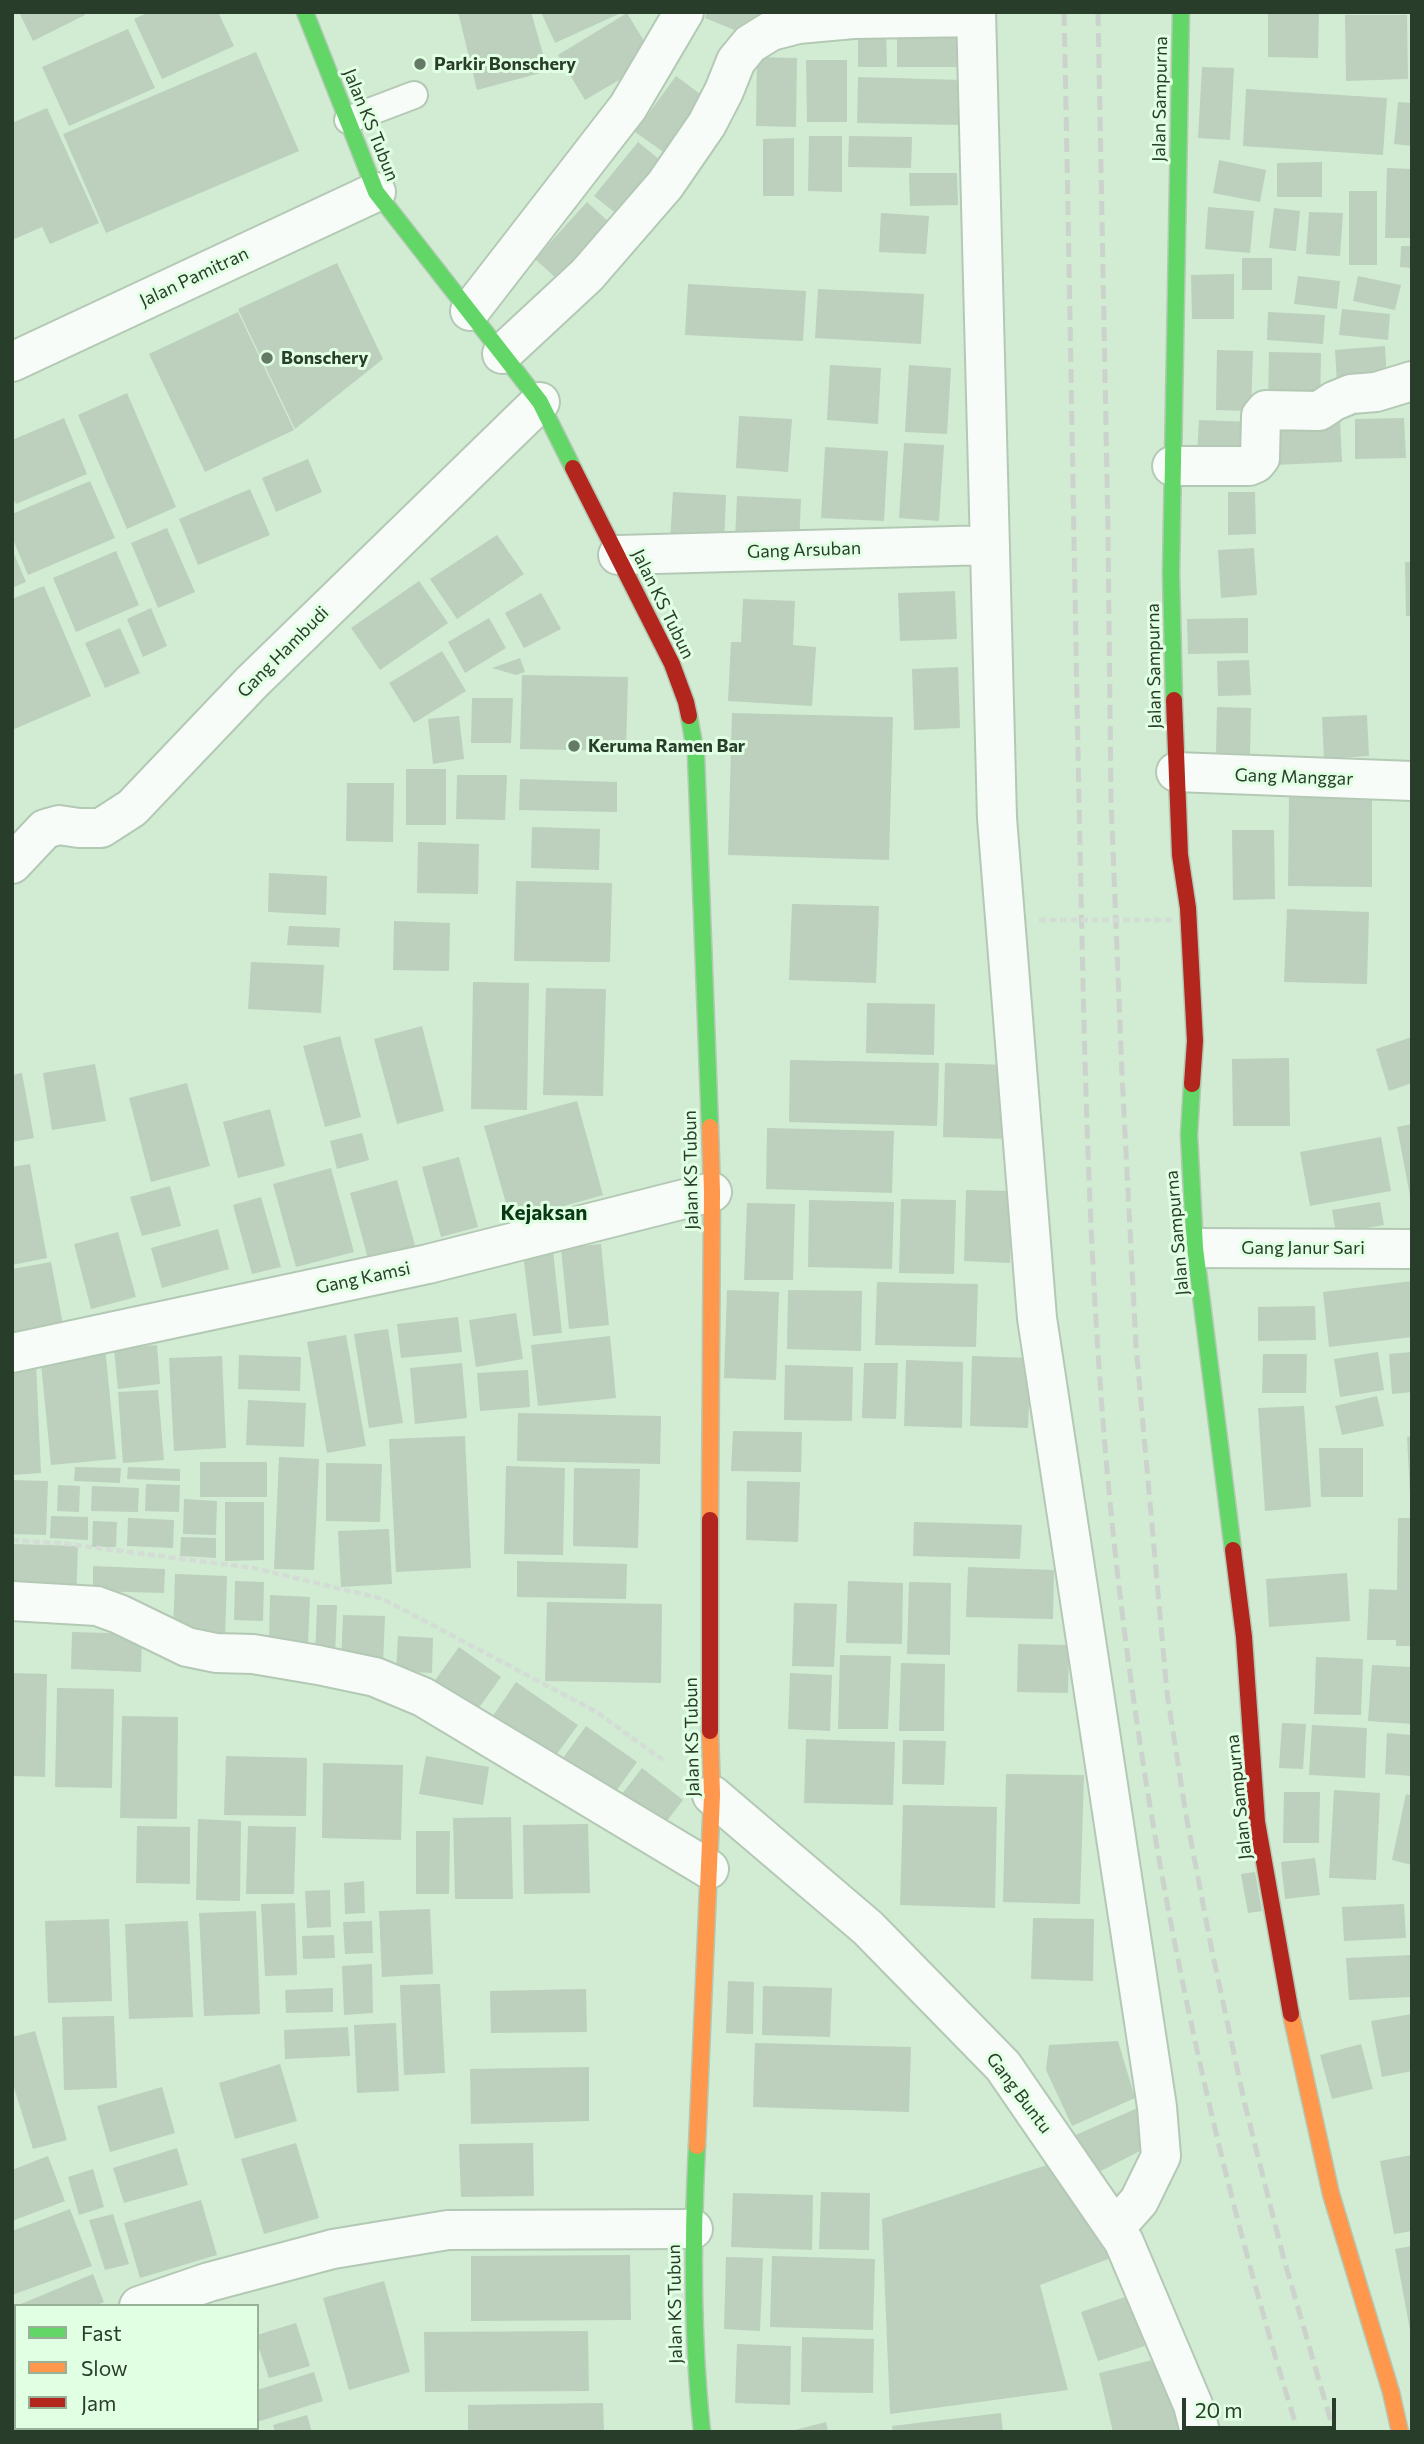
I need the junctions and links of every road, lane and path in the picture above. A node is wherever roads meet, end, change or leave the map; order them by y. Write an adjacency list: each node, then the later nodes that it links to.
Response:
1 (305, 12): 6 (street, Jalan KS Tubun)
2 (684, 12): 8 (street)
3 (1181, 12): 13 (street, Jalan Sampurna)
4 (976, 14): 9 (street); 14 (street)
5 (414, 95): 6 (lane)
6 (348, 120): 7 (street, Jalan KS Tubun)
7 (376, 192): 8 (street, Jalan KS Tubun); 10 (street, Jalan Pamitran)
8 (470, 311): 9 (street, Jalan KS Tubun)
9 (502, 354): 12 (street, Jalan KS Tubun)
10 (12, 362)
11 (1412, 381): 13 (street)
12 (540, 402): 15 (street, Jalan KS Tubun); 18 (street, Gang Hambudi)
13 (1172, 466): 16 (street, Jalan Sampurna)
14 (990, 545): 15 (street, Gang Arsuban); 28 (street)
15 (618, 555): 21 (street, Jalan KS Tubun)
16 (1176, 772): 17 (street, Gang Manggar); 22 (street, Jalan Sampurna)
17 (1412, 782)
18 (12, 864)
19 (1039, 920): 20 (path, bridge)
20 (1172, 920)
21 (712, 1192): 24 (street, Gang Kamsi); 26 (street, Jalan KS Tubun)
22 (1195, 1248): 23 (street, Gang Janur Sari); 33 (street, Jalan Sampurna)
23 (1412, 1249)
24 (12, 1353)
25 (12, 1601): 27 (street)
26 (712, 1795): 27 (street, Jalan KS Tubun); 28 (street, Gang Buntu)
27 (709, 1869): 29 (street, Jalan KS Tubun)
28 (1115, 2228): 32 (street, Gang Buntu)
29 (693, 2229): 30 (street); 31 (street, Jalan KS Tubun)
30 (145, 2304)
31 (702, 2432)
32 (1200, 2432)
33 (1400, 2432)

